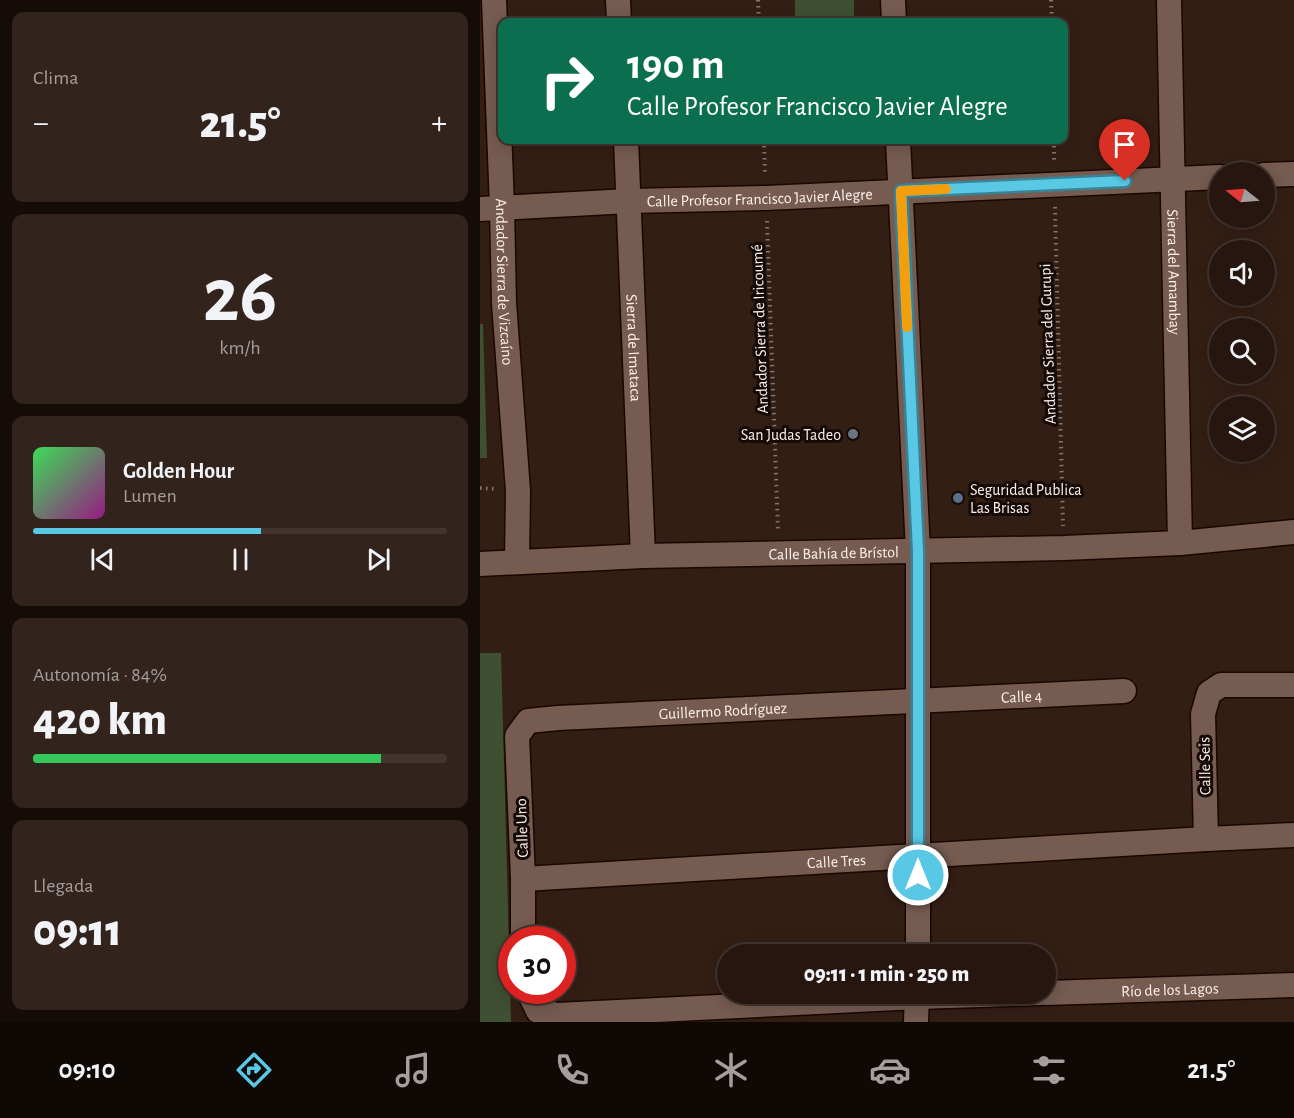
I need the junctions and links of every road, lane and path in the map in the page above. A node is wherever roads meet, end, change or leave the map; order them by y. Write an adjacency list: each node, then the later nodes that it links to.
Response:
1 (494, 0): 23 (street, Andador Sierra de Vizcaíno)
2 (618, 0): 7 (street)
3 (758, 0): 8 (path)
4 (893, 0): 9 (street)
5 (1052, 0): 10 (path)
6 (1169, 0): 18 (street, Sierra del Amambay)
7 (619, 18)
8 (759, 18)
9 (894, 18)
10 (1052, 18)
11 (626, 144): 22 (street, Sierra de Imataca)
12 (764, 144): 21 (path, Andador Sierra de Iricoumé)
13 (898, 144): 20 (street)
14 (1054, 144): 19 (path, Andador Sierra del Gurupi)
15 (1294, 174): 16 (street)
16 (1275, 175)
17 (1209, 177): 18 (street, Calle Profesor Francisco Javier Alegre)
18 (1172, 178): 19 (street, Calle Profesor Francisco Javier Alegre); 25 (street, Sierra del Amambay)
19 (1054, 184): 20 (street, Calle Profesor Francisco Javier Alegre); 26 (path, Andador Sierra del Gurupi)
20 (901, 191): 21 (street, Calle Profesor Francisco Javier Alegre); 27 (street)
21 (766, 198): 22 (street, Calle Profesor Francisco Javier Alegre); 28 (path, Andador Sierra de Iricoumé)
22 (629, 201): 23 (street, Calle Profesor Francisco Javier Alegre); 29 (street, Sierra de Imataca)
23 (491, 208): 30 (street, Andador Sierra de Vizcaíno)
24 (1294, 532): 25 (street, Calle Bahía de Brístol)
25 (1180, 543): 26 (street, Calle Bahía de Brístol)
26 (1064, 548): 27 (street, Calle Bahía de Brístol)
27 (918, 551): 28 (street, Calle Bahía de Brístol); 34 (street)
28 (779, 553): 29 (street, Calle Bahía de Brístol)
29 (643, 556): 30 (street, Calle Bahía de Brístol)
30 (517, 562): 31 (street, Calle Bahía de Brístol)
31 (480, 564)
32 (1294, 685): 37 (street, Calle Seis)
33 (1124, 691): 34 (street, Calle 4)
34 (918, 702): 35 (street, Guillermo Rodríguez); 38 (street)
35 (528, 721): 39 (street, Calle Uno)
36 (1294, 835): 37 (street, Calle Tres)
37 (1206, 838): 38 (street, Calle Tres)
38 (918, 856): 39 (street, Calle Tres); 41 (street)
39 (523, 879): 40 (street, Calle Uno)
40 (523, 926)
41 (918, 944)
42 (1294, 985): 43 (street, Río de los Lagos)
43 (1056, 993)
44 (539, 1004): 45 (street)
45 (755, 1004)
46 (917, 1004): 47 (street)
47 (916, 1022)

